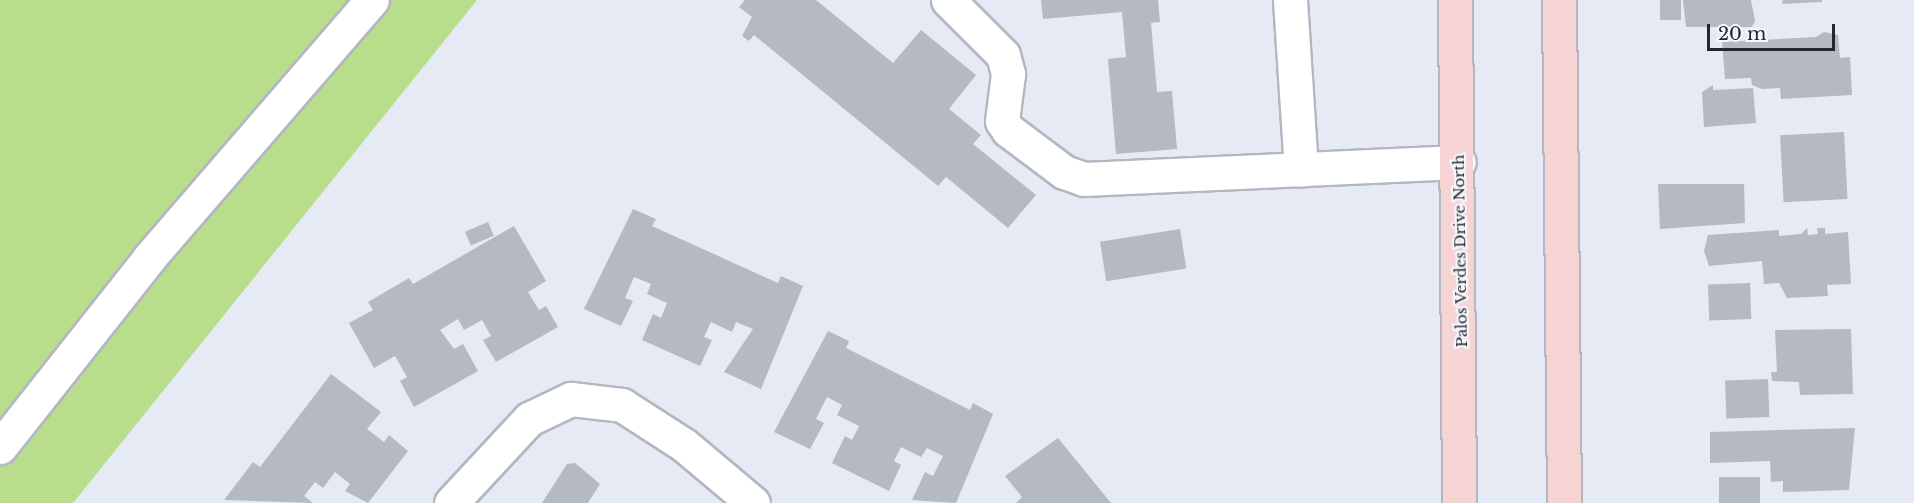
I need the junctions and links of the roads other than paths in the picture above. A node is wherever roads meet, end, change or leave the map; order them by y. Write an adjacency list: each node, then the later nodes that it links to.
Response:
1 (372, 0): 8 (street)
2 (948, 0): 7 (street)
3 (1290, 0): 7 (street)
4 (1455, 0): 6 (main road, Palos Verdes Drive North)
5 (1559, 0): 12 (main road)
6 (1459, 162): 7 (street); 11 (main road, Palos Verdes Drive North)
7 (1301, 170)
8 (0, 447)
9 (451, 503): 10 (street)
10 (753, 503)
11 (1459, 503)
12 (1564, 503)

